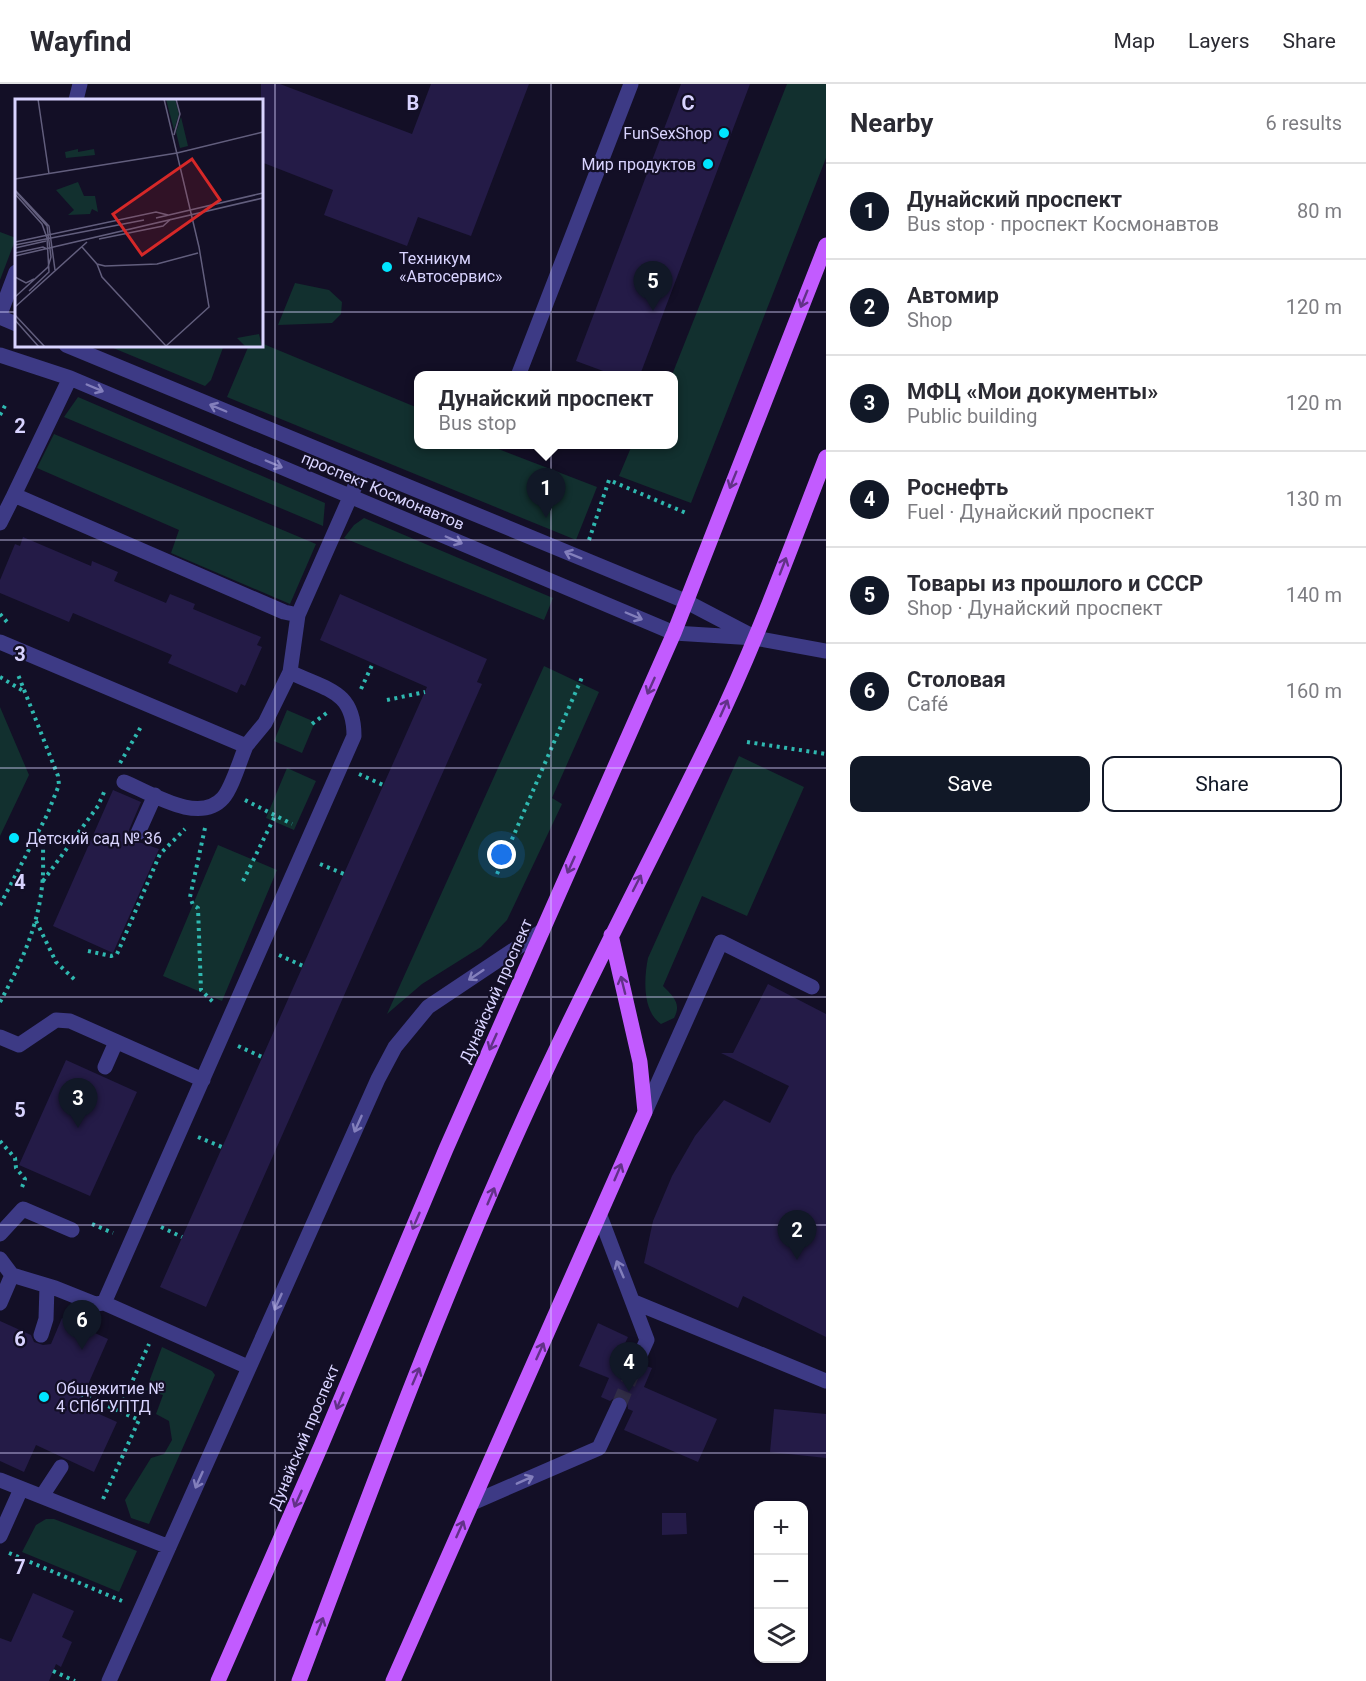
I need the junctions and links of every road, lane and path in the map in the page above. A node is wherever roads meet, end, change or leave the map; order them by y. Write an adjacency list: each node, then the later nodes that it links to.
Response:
1 (80, 84): 3 (street)
2 (631, 84): 10 (street)
3 (76, 99)
4 (826, 245): 21 (main road, Дунайский проспект, one-way to 21)
5 (15, 275): 6 (street)
6 (0, 315): 7 (street)
7 (15, 323)
8 (68, 346): 15 (street, проспект Космонавтов, one-way to 8)
9 (0, 355): 11 (street, проспект Космонавтов)
10 (520, 371)
11 (70, 378): 16 (street); 17 (street, проспект Космонавтов, one-way to 17)
12 (7, 402): 13 (path)
13 (0, 415)
14 (826, 457): 24 (main road, one-way to 14)
15 (363, 468): 17 (street); 21 (street, проспект Космонавтов, one-way to 15)
16 (14, 495): 19 (street); 22 (street)
17 (350, 496): 22 (street); 23 (street, проспект Космонавтов, one-way to 23)
18 (686, 513): 20 (path)
19 (0, 523)
20 (589, 542)
21 (685, 600): 23 (main road, Дунайский проспект); 24 (street, проспект Космонавтов)
22 (298, 615): 29 (street)
23 (674, 633): 24 (street, проспект Космонавтов); 55 (main road, Дунайский проспект, one-way to 55)
24 (756, 638): 26 (street, проспект Космонавтов); 56 (main road, one-way to 24)
25 (0, 642): 37 (street)
26 (826, 651)
27 (373, 663): 32 (path)
28 (12, 664): 34 (path)
29 (290, 672): 37 (street); 48 (street)
30 (583, 675): 51 (path)
31 (0, 677): 34 (path)
32 (361, 689)
33 (424, 692): 35 (path)
34 (26, 693): 46 (path)
35 (387, 700)
36 (747, 742): 38 (path)
37 (246, 747): 42 (street)
38 (826, 754)
39 (355, 773): 41 (path)
40 (124, 782): 43 (street)
41 (383, 785)
42 (227, 791): 44 (street); 45 (path)
43 (155, 795): 44 (street); 47 (street)
44 (208, 808): 57 (path); 63 (path)
45 (274, 816): 48 (path); 52 (path)
46 (39, 830): 53 (path); 54 (path)
47 (138, 833)
48 (312, 833): 63 (street)
49 (315, 862): 50 (path)
50 (344, 874)
51 (497, 874)
52 (243, 881)
53 (0, 904)
54 (36, 920): 60 (path); 62 (path)
55 (542, 931): 89 (street, one-way to 89); 107 (main road, Дунайский проспект, one-way to 107)
56 (611, 935): 70 (main road, one-way to 56); 108 (main road, one-way to 56)
57 (88, 951)
58 (276, 954): 59 (path)
59 (303, 966)
60 (75, 980)
61 (812, 987): 70 (street)
62 (0, 1002)
63 (232, 1013): 69 (street)
64 (0, 1037): 65 (street)
65 (116, 1042): 68 (street); 69 (street)
66 (235, 1045): 67 (path)
67 (262, 1057)
68 (105, 1067)
69 (202, 1080): 85 (street)
70 (645, 1112): 75 (main road, one-way to 70)
71 (194, 1135): 73 (path)
72 (0, 1141): 74 (path)
73 (222, 1147)
74 (23, 1209): 77 (street); 78 (street)
75 (600, 1216): 83 (street, one-way to 75); 98 (main road, one-way to 75)
76 (155, 1225): 79 (path)
77 (72, 1230)
78 (0, 1234)
79 (182, 1237)
80 (0, 1259): 81 (street)
81 (12, 1275): 82 (street); 84 (street)
82 (47, 1286): 85 (street); 87 (street)
83 (634, 1302): 88 (street); 90 (street)
84 (0, 1303)
85 (104, 1303): 86 (street)
86 (157, 1327): 89 (street); 93 (path)
87 (40, 1335)
88 (637, 1362)
89 (248, 1367): 101 (street, one-way to 101)
90 (826, 1381)
91 (74, 1391): 93 (path)
92 (619, 1405): 98 (street, one-way to 92)
93 (119, 1411): 99 (path)
94 (61, 1467): 97 (street)
95 (0, 1480): 96 (street)
96 (21, 1489): 97 (street); 100 (street)
97 (42, 1496): 99 (street)
98 (472, 1503): 109 (main road, one-way to 98)
99 (95, 1516): 101 (street)
100 (0, 1536)
101 (170, 1547): 106 (street)
102 (0, 1549): 103 (path)
103 (122, 1601)
104 (53, 1671): 105 (path)
105 (75, 1681)
106 (110, 1681)
107 (218, 1681)
108 (299, 1681)
109 (393, 1681)

